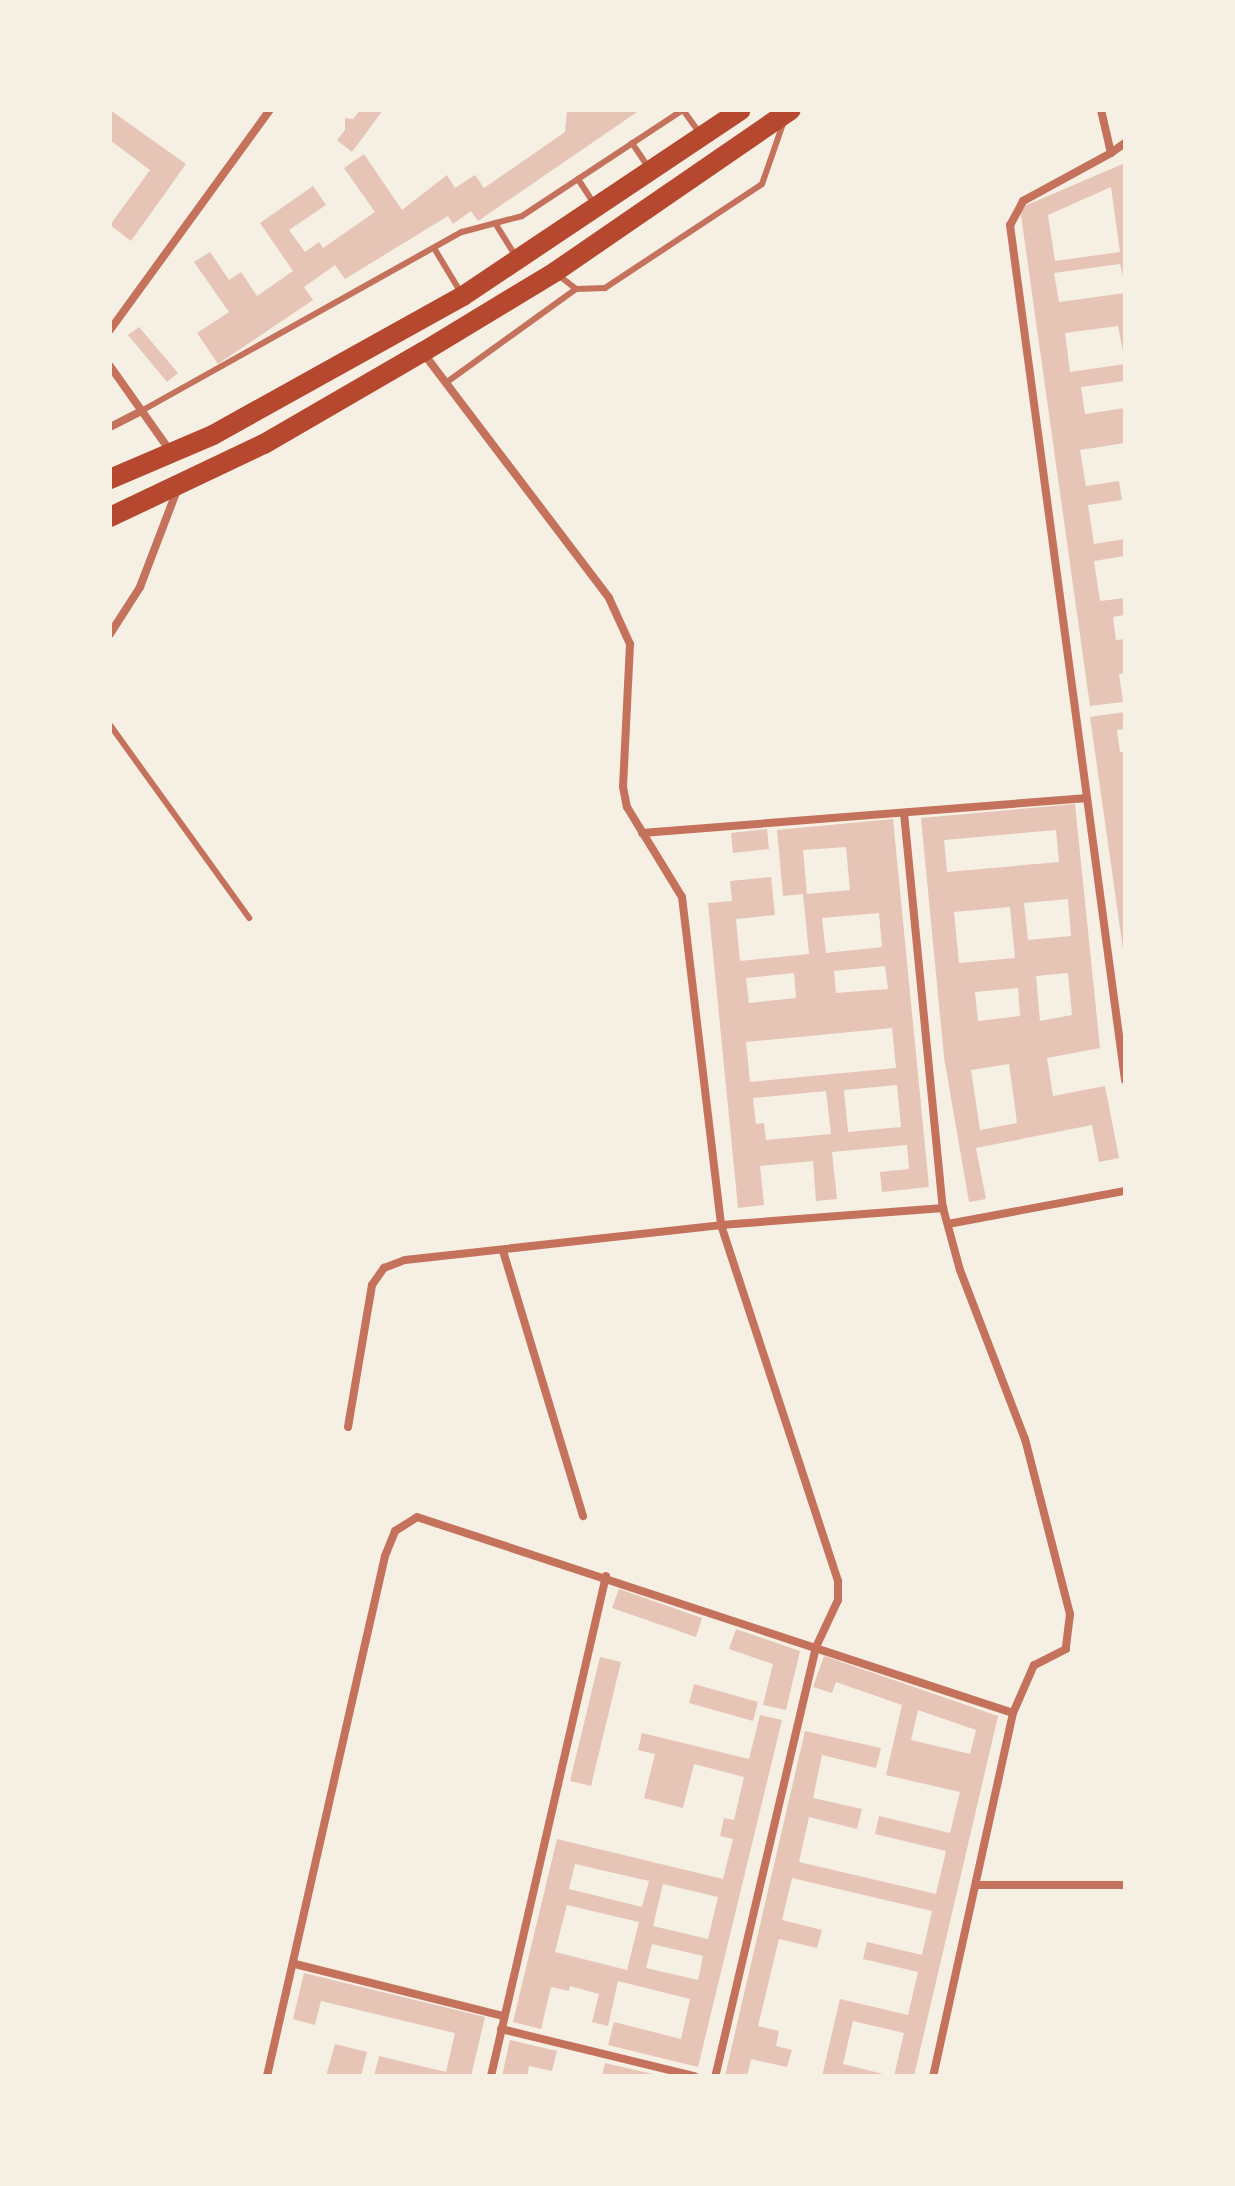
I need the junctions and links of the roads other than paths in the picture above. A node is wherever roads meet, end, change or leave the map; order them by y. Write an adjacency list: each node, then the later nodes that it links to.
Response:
1 (270, 110): 19 (street)
2 (683, 110): 6 (lane); 7 (lane)
3 (741, 110): 6 (highway)
4 (1101, 110): 9 (street)
5 (789, 111): 16 (highway); 17 (lane)
6 (702, 136): 10 (highway)
7 (632, 143): 10 (lane); 11 (lane)
8 (1125, 143): 9 (street)
9 (1111, 153): 31 (street)
10 (651, 171): 12 (highway)
11 (578, 179): 12 (lane); 13 (lane)
12 (596, 207): 15 (highway)
13 (495, 223): 14 (lane); 15 (lane)
14 (434, 248): 18 (lane); 23 (lane)
15 (518, 260): 18 (highway)
16 (555, 272): 17 (lane); 20 (highway)
17 (576, 289): 22 (lane)
18 (463, 296): 25 (highway)
19 (110, 330)
20 (423, 352): 22 (street); 27 (highway)
21 (110, 366): 23 (street)
22 (447, 382): 33 (street)
23 (143, 410): 24 (street); 25 (street)
24 (110, 427)
25 (171, 453): 26 (highway)
26 (110, 479)
27 (178, 484): 28 (highway); 29 (street)
28 (110, 517)
29 (110, 634)
30 (110, 725): 34 (lane)
31 (1085, 798): 32 (street); 35 (street)
32 (904, 813): 33 (street); 37 (street)
33 (642, 833): 39 (street)
34 (249, 918)
35 (1125, 1080)
36 (1125, 1191): 38 (street)
37 (943, 1208): 38 (street); 39 (street)
38 (948, 1224): 45 (street)
39 (721, 1225): 40 (street); 44 (street)
40 (503, 1251): 41 (street); 42 (street)
41 (348, 1427)
42 (583, 1516)
43 (606, 1576): 44 (street); 48 (street); 49 (street)
44 (816, 1647): 45 (street); 54 (street)
45 (1013, 1713): 46 (street)
46 (977, 1885): 47 (street); 55 (street)
47 (1125, 1885)
48 (295, 1964): 49 (street); 51 (street)
49 (503, 2016): 50 (street)
50 (501, 2029): 52 (street); 53 (street)
51 (267, 2076)
52 (491, 2076)
53 (694, 2076)
54 (715, 2076)
55 (933, 2076)

